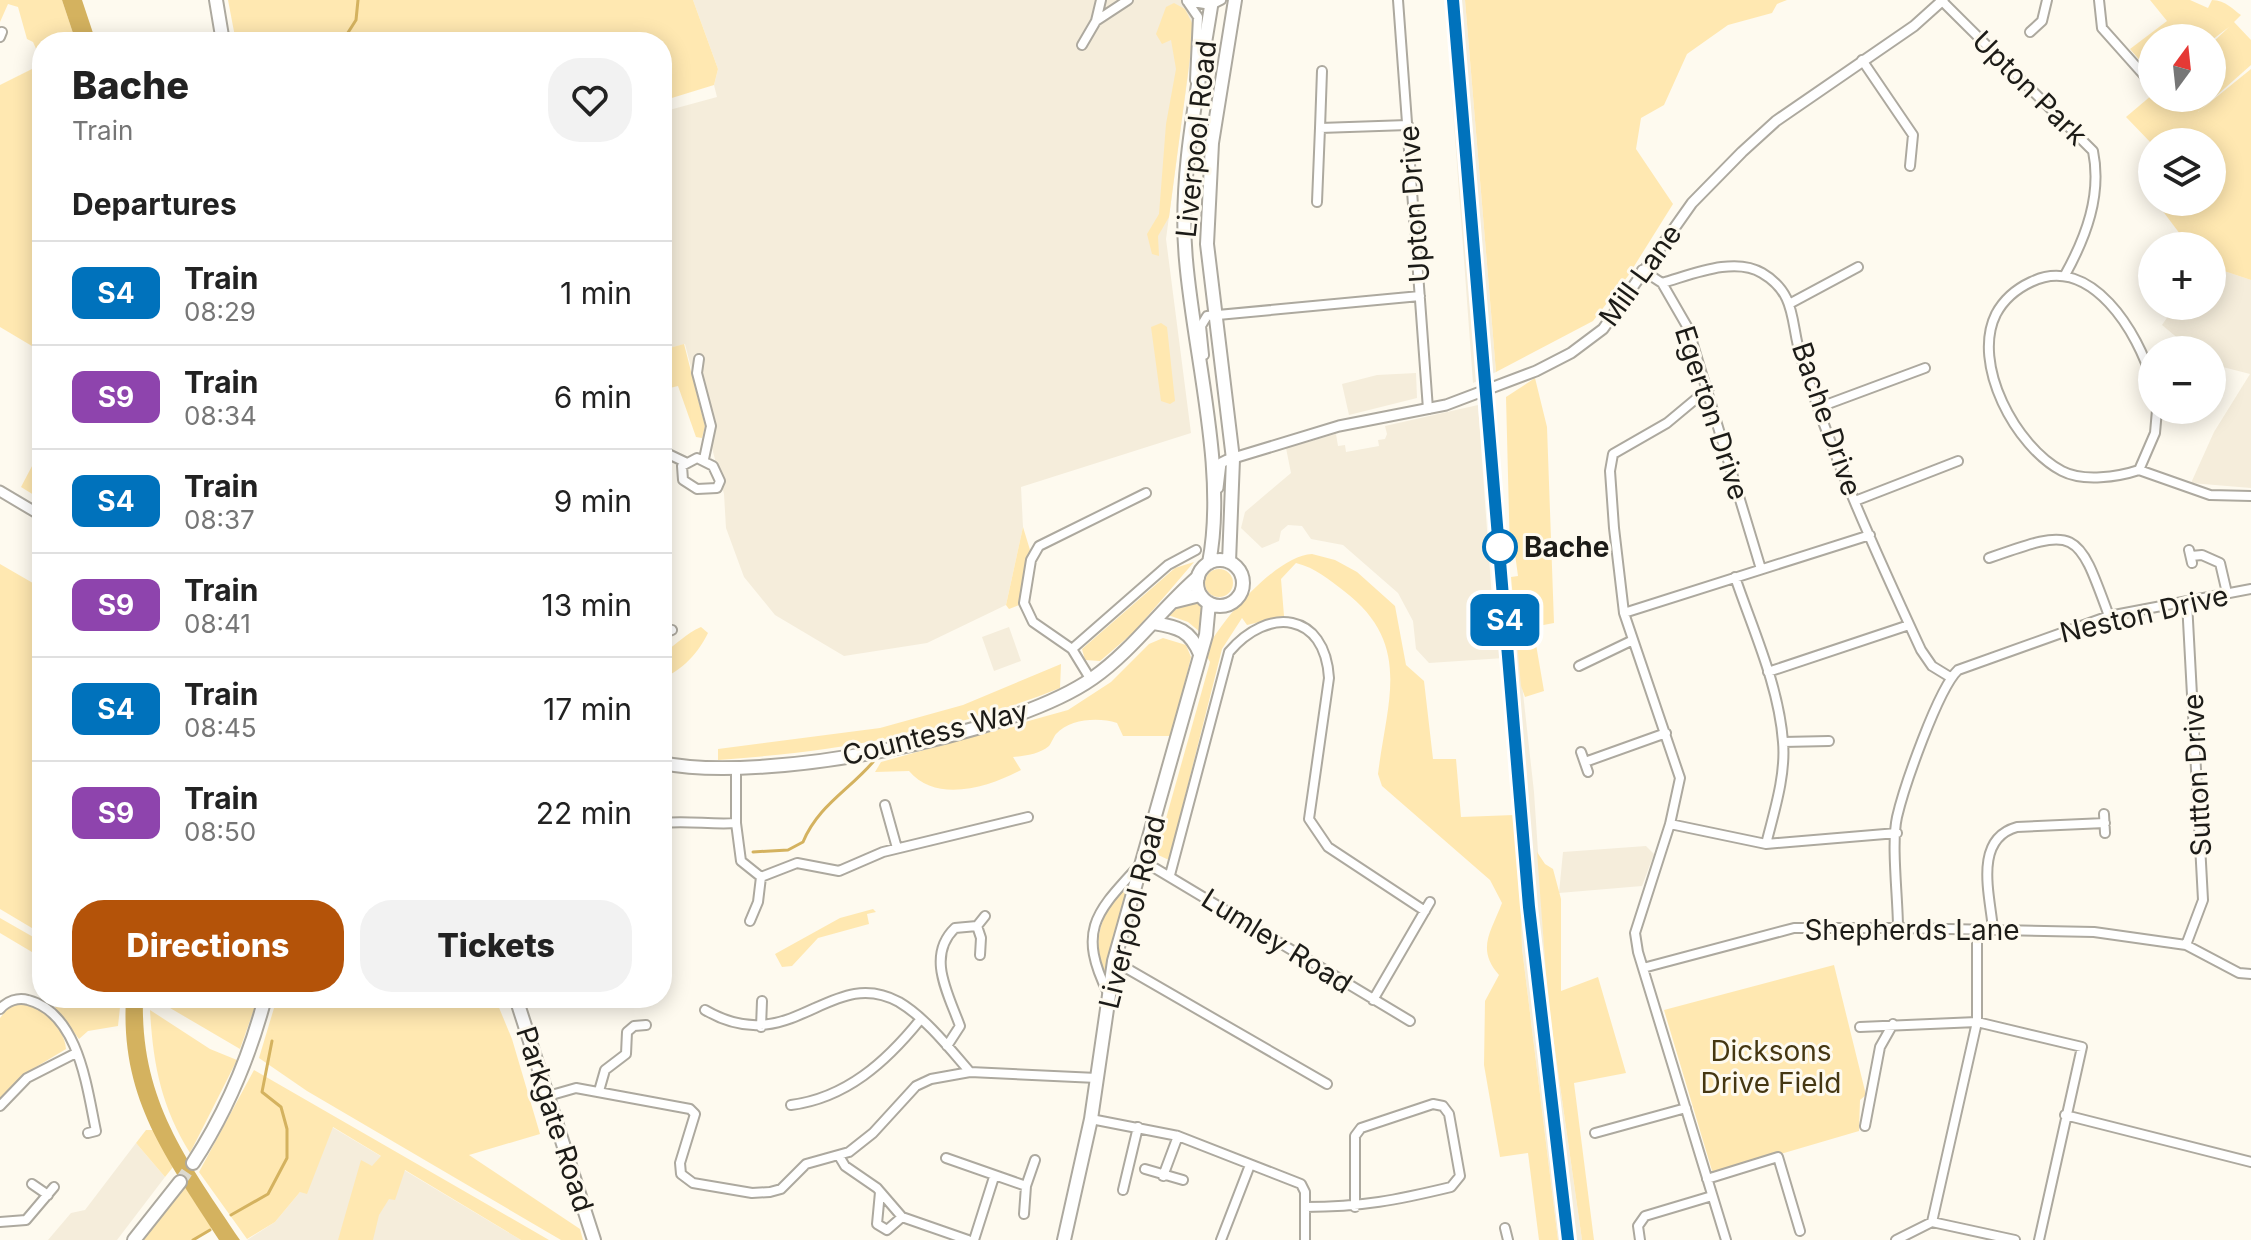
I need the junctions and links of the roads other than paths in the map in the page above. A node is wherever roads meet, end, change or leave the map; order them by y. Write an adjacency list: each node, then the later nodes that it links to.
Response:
1 (216, 0): 14 (main road)
2 (1101, 0): 13 (street)
3 (1114, 0): 9 (street)
4 (1185, 0): 10 (street); 20 (street)
5 (1235, 0): 12 (main road, Liverpool Road)
6 (1398, 0): 21 (street, Upton Drive)
7 (2047, 0): 15 (street)
8 (2099, 0): 18 (street)
9 (1127, 1): 13 (street)
10 (1217, 1): 12 (street); 20 (main road, Liverpool Road)
11 (1943, 1): 17 (street, Mill Lane); 27 (street, Upton Park)
12 (1232, 17): 20 (main road); 31 (main road, Liverpool Road)
13 (1096, 21): 16 (street)
14 (221, 32)
15 (2030, 32)
16 (1082, 45)
17 (1862, 60): 23 (street); 26 (street, Mill Lane)
18 (2138, 68)
19 (1322, 71): 22 (street)
20 (1196, 96): 36 (main road, Liverpool Road)
21 (1408, 125): 22 (street); 29 (street, Upton Drive)
22 (1320, 128): 24 (street)
23 (1910, 166)
24 (1317, 202)
25 (1858, 267): 30 (street)
26 (1642, 270): 28 (street, Egerton Drive); 40 (street, Mill Lane)
27 (2065, 275): 32 (street); 47 (street)
28 (1662, 283): 30 (street, Bache Drive); 35 (street, Egerton Drive)
29 (1420, 296): 31 (street); 40 (street, Upton Drive)
30 (1791, 303): 38 (street, Bache Drive)
31 (1214, 315): 36 (street); 44 (main road, Liverpool Road)
32 (2138, 344)
33 (699, 359): 43 (street)
34 (1925, 368): 38 (street)
35 (1709, 388): 37 (street); 39 (street, Egerton Drive)
36 (1203, 391): 52 (main road, Liverpool Road)
37 (1697, 401): 39 (street); 69 (street)
38 (1820, 407): 51 (street, Bache Drive)
39 (1715, 408): 60 (street, Egerton Drive)
40 (1428, 409): 44 (street, Mill Lane)
41 (2156, 424): 47 (street)
42 (672, 456): 46 (street)
43 (704, 459): 46 (street); 46 (street)
44 (1233, 459): 52 (street); 58 (main road, Liverpool Road)
45 (1958, 461): 51 (street)
46 (685, 462)
47 (2139, 470): 50 (street)
48 (0, 491): 53 (street)
49 (1146, 493): 75 (street)
50 (2251, 496)
51 (1855, 501): 54 (street, Bache Drive)
52 (1216, 502): 59 (main road, Liverpool Road)
53 (32, 510)
54 (1870, 535): 60 (street); 72 (street, Bache Drive)
55 (1196, 550): 75 (street)
56 (2191, 556): 64 (street)
57 (1989, 558): 70 (street)
58 (1229, 562): 59 (main road); 68 (main road)
59 (1209, 563): 61 (main road)
60 (1761, 569): 62 (street)
61 (1198, 577): 65 (main road); 66 (main road, Countess Way)
62 (1735, 577): 69 (street); 78 (street)
63 (2251, 589): 64 (street, Neston Drive)
64 (2227, 593): 67 (street, Neston Drive)
65 (1204, 599): 66 (main road); 68 (main road); 73 (main road, Liverpool Road)
66 (1169, 602): 71 (main road, Countess Way)
67 (2187, 602): 70 (street, Neston Drive); 109 (street, Sutton Drive)
68 (1226, 605): 73 (main road, Liverpool Road)
69 (1624, 613): 74 (street)
70 (2109, 616): 79 (street, Neston Drive)
71 (1154, 623): 76 (main road); 80 (main road, Countess Way)
72 (1909, 625): 78 (street); 79 (street, Bache Drive)
73 (1206, 635): 76 (main road, Liverpool Road)
74 (1631, 641): 77 (street); 81 (street)
75 (1072, 649): 80 (street)
76 (1200, 654): 98 (main road, Liverpool Road)
77 (1579, 666)
78 (1768, 672): 83 (street)
79 (1950, 677): 95 (street)
80 (1091, 680): 87 (main road, Countess Way)
81 (1666, 733): 85 (street); 94 (street)
82 (1829, 741): 83 (street)
83 (1783, 742): 96 (street)
84 (1581, 752): 85 (street)
85 (1585, 762): 88 (street)
86 (672, 764): 87 (main road, Countess Way)
87 (736, 769): 92 (street)
88 (1588, 772)
89 (885, 805): 97 (street)
90 (1028, 817): 97 (street)
91 (672, 822): 92 (street)
92 (736, 823): 100 (street)
93 (2105, 823): 107 (street)
94 (1670, 824): 96 (street); 112 (street)
95 (1897, 833): 96 (street); 106 (street)
96 (1766, 844)
97 (897, 848): 100 (street)
98 (1143, 861): 99 (street, Lumley Road); 111 (main road, Liverpool Road); 114 (street)
99 (1170, 875): 102 (street); 115 (street, Lumley Road)
100 (761, 877): 104 (street)
101 (1430, 902): 102 (street)
102 (1425, 911): 115 (street)
103 (985, 916): 105 (street)
104 (750, 921)
105 (977, 926): 110 (street); 130 (street)
106 (1898, 928): 108 (street, Shepherds Lane); 112 (street, Shepherds Lane)
107 (1993, 929): 108 (street, Shepherds Lane); 109 (street, Shepherds Lane)
108 (1977, 930): 125 (street)
109 (2186, 945): 113 (street, Shepherds Lane)
110 (980, 955)
111 (1114, 961): 114 (main road, Liverpool Road); 134 (street)
112 (1643, 968): 139 (street)
113 (2251, 974)
114 (1108, 993): 133 (main road, Liverpool Road)
115 (1373, 1000): 124 (street, Lumley Road)
116 (762, 1001): 128 (street)
117 (32, 1002): 121 (street)
118 (43, 1008): 131 (street)
119 (262, 1008): 151 (main road)
120 (519, 1008): 136 (main road, Parkgate Road)
121 (0, 1009)
122 (705, 1010): 128 (street)
123 (920, 1020): 128 (street); 130 (street); 137 (street)
124 (1410, 1021)
125 (1977, 1022): 126 (street); 140 (street); 169 (street)
126 (1893, 1023): 129 (street); 142 (street)
127 (646, 1025): 135 (street)
128 (761, 1027)
129 (1860, 1027)
130 (947, 1046): 132 (street)
131 (76, 1053): 138 (street); 144 (street)
132 (970, 1072): 133 (street); 147 (street)
133 (1097, 1078): 141 (main road, Liverpool Road)
134 (1327, 1084)
135 (599, 1091): 136 (street); 147 (street)
136 (548, 1096): 173 (main road, Parkgate Road)
137 (791, 1105)
138 (0, 1106)
139 (1686, 1108): 145 (street); 156 (street)
140 (2065, 1115): 150 (street); 184 (street)
141 (1091, 1119): 143 (street); 176 (main road, Liverpool Road)
142 (1865, 1126)
143 (1138, 1127): 146 (street); 161 (street)
144 (88, 1133)
145 (1595, 1133)
146 (1178, 1136): 152 (street); 154 (street)
147 (839, 1156): 162 (street)
148 (946, 1158): 155 (street)
149 (1035, 1160): 160 (street)
150 (2251, 1162)
151 (193, 1163)
152 (1250, 1165): 164 (street); 177 (street)
153 (1145, 1169): 154 (street)
154 (1163, 1176): 157 (street)
155 (994, 1177): 160 (street); 175 (street)
156 (1707, 1179): 163 (street); 171 (street)
157 (1183, 1180)
158 (180, 1182): 172 (main road)
159 (32, 1184): 168 (street)
160 (1026, 1186): 166 (street)
161 (1123, 1190)
162 (880, 1192): 167 (street); 167 (street)
163 (1712, 1196): 180 (street); 181 (street)
164 (1305, 1207): 165 (street); 178 (street)
165 (1355, 1207): 165 (street)
166 (1024, 1214)
167 (902, 1217): 174 (street)
168 (0, 1222)
169 (1932, 1222): 182 (street); 183 (street)
170 (1505, 1228): 179 (street)
171 (1800, 1231)
172 (134, 1240)
173 (594, 1240)
174 (968, 1240)
175 (974, 1240)
176 (1064, 1240)
177 (1221, 1240)
178 (1305, 1240)
179 (1508, 1240)
180 (1640, 1240)
181 (1726, 1240)
182 (1896, 1240)
183 (2015, 1240)
184 (2039, 1240)

